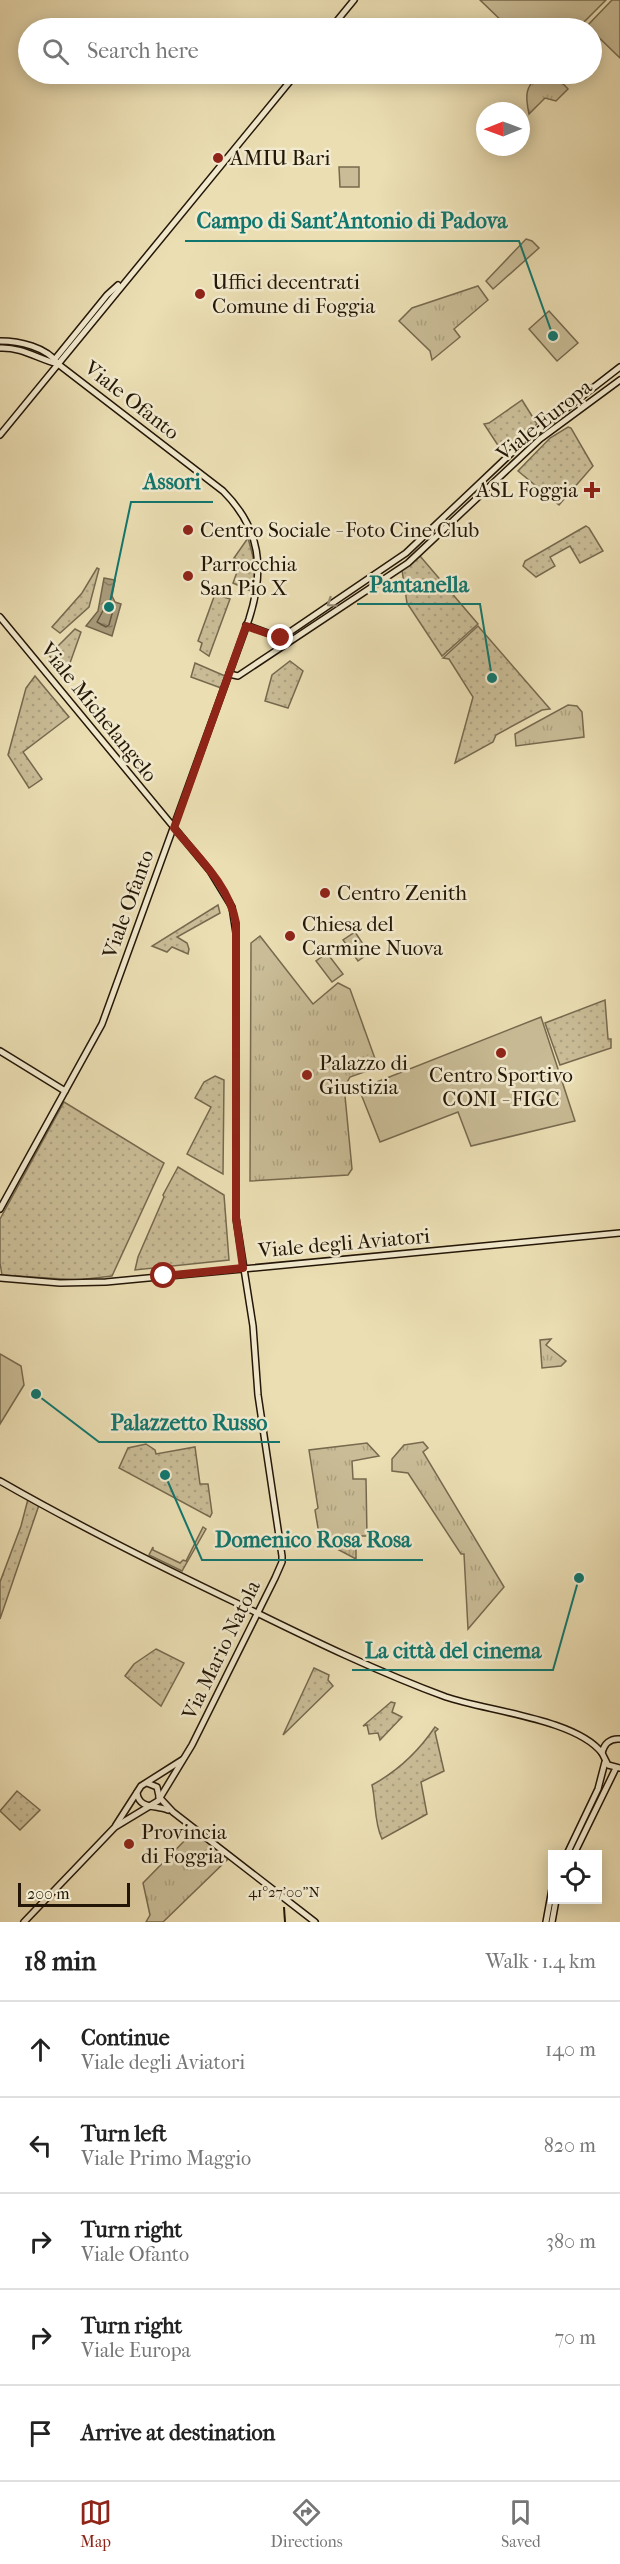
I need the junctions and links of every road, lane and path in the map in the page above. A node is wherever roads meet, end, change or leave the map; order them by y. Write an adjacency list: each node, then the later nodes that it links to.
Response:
1 (354, 0): 2 (street)
2 (339, 18)
3 (288, 84): 4 (street)
4 (125, 279): 7 (street); 7 (street)
5 (0, 341): 7 (street)
6 (0, 348): 7 (street)
7 (56, 362): 10 (street); 12 (street, Viale Ofanto)
8 (620, 368): 12 (street, Viale Europa, one-way to 12)
9 (620, 380): 13 (street, Viale Europa)
10 (0, 435)
11 (0, 617): 14 (street, Viale Michelangelo)
12 (246, 626): 13 (street, Viale Ofanto)
13 (229, 674): 14 (street, Viale Ofanto)
14 (174, 828): 16 (street, Viale Ofanto); 19 (street, Viale Michelangelo)
15 (0, 1051): 16 (street)
16 (65, 1091): 17 (street, Viale Ofanto)
17 (0, 1209)
18 (620, 1233): 19 (street, Viale degli Aviatori)
19 (243, 1268): 20 (street, Viale degli Aviatori); 22 (street, Via Mario Natola)
20 (0, 1278)
21 (0, 1481): 22 (street)
22 (258, 1614): 24 (street); 27 (street, Via Mario Natola)
23 (620, 1739): 25 (street)
24 (590, 1741): 25 (street); 26 (street)
25 (606, 1743): 26 (street)
26 (602, 1753): 28 (street)
27 (185, 1758): 30 (street); 32 (street, Via Mario Natola)
28 (605, 1762): 29 (street); 36 (street)
29 (618, 1768): 37 (street)
30 (145, 1784): 31 (street); 32 (street)
31 (137, 1793): 33 (street); 35 (street)
32 (159, 1797): 33 (street); 34 (street)
33 (152, 1805): 34 (street); 35 (street)
34 (173, 1812): 41 (street)
35 (115, 1827): 40 (street)
36 (569, 1850)
37 (576, 1850)
38 (549, 1904): 42 (street)
39 (555, 1904): 43 (street)
40 (24, 1922)
41 (315, 1922)
42 (546, 1922)
43 (552, 1922)

